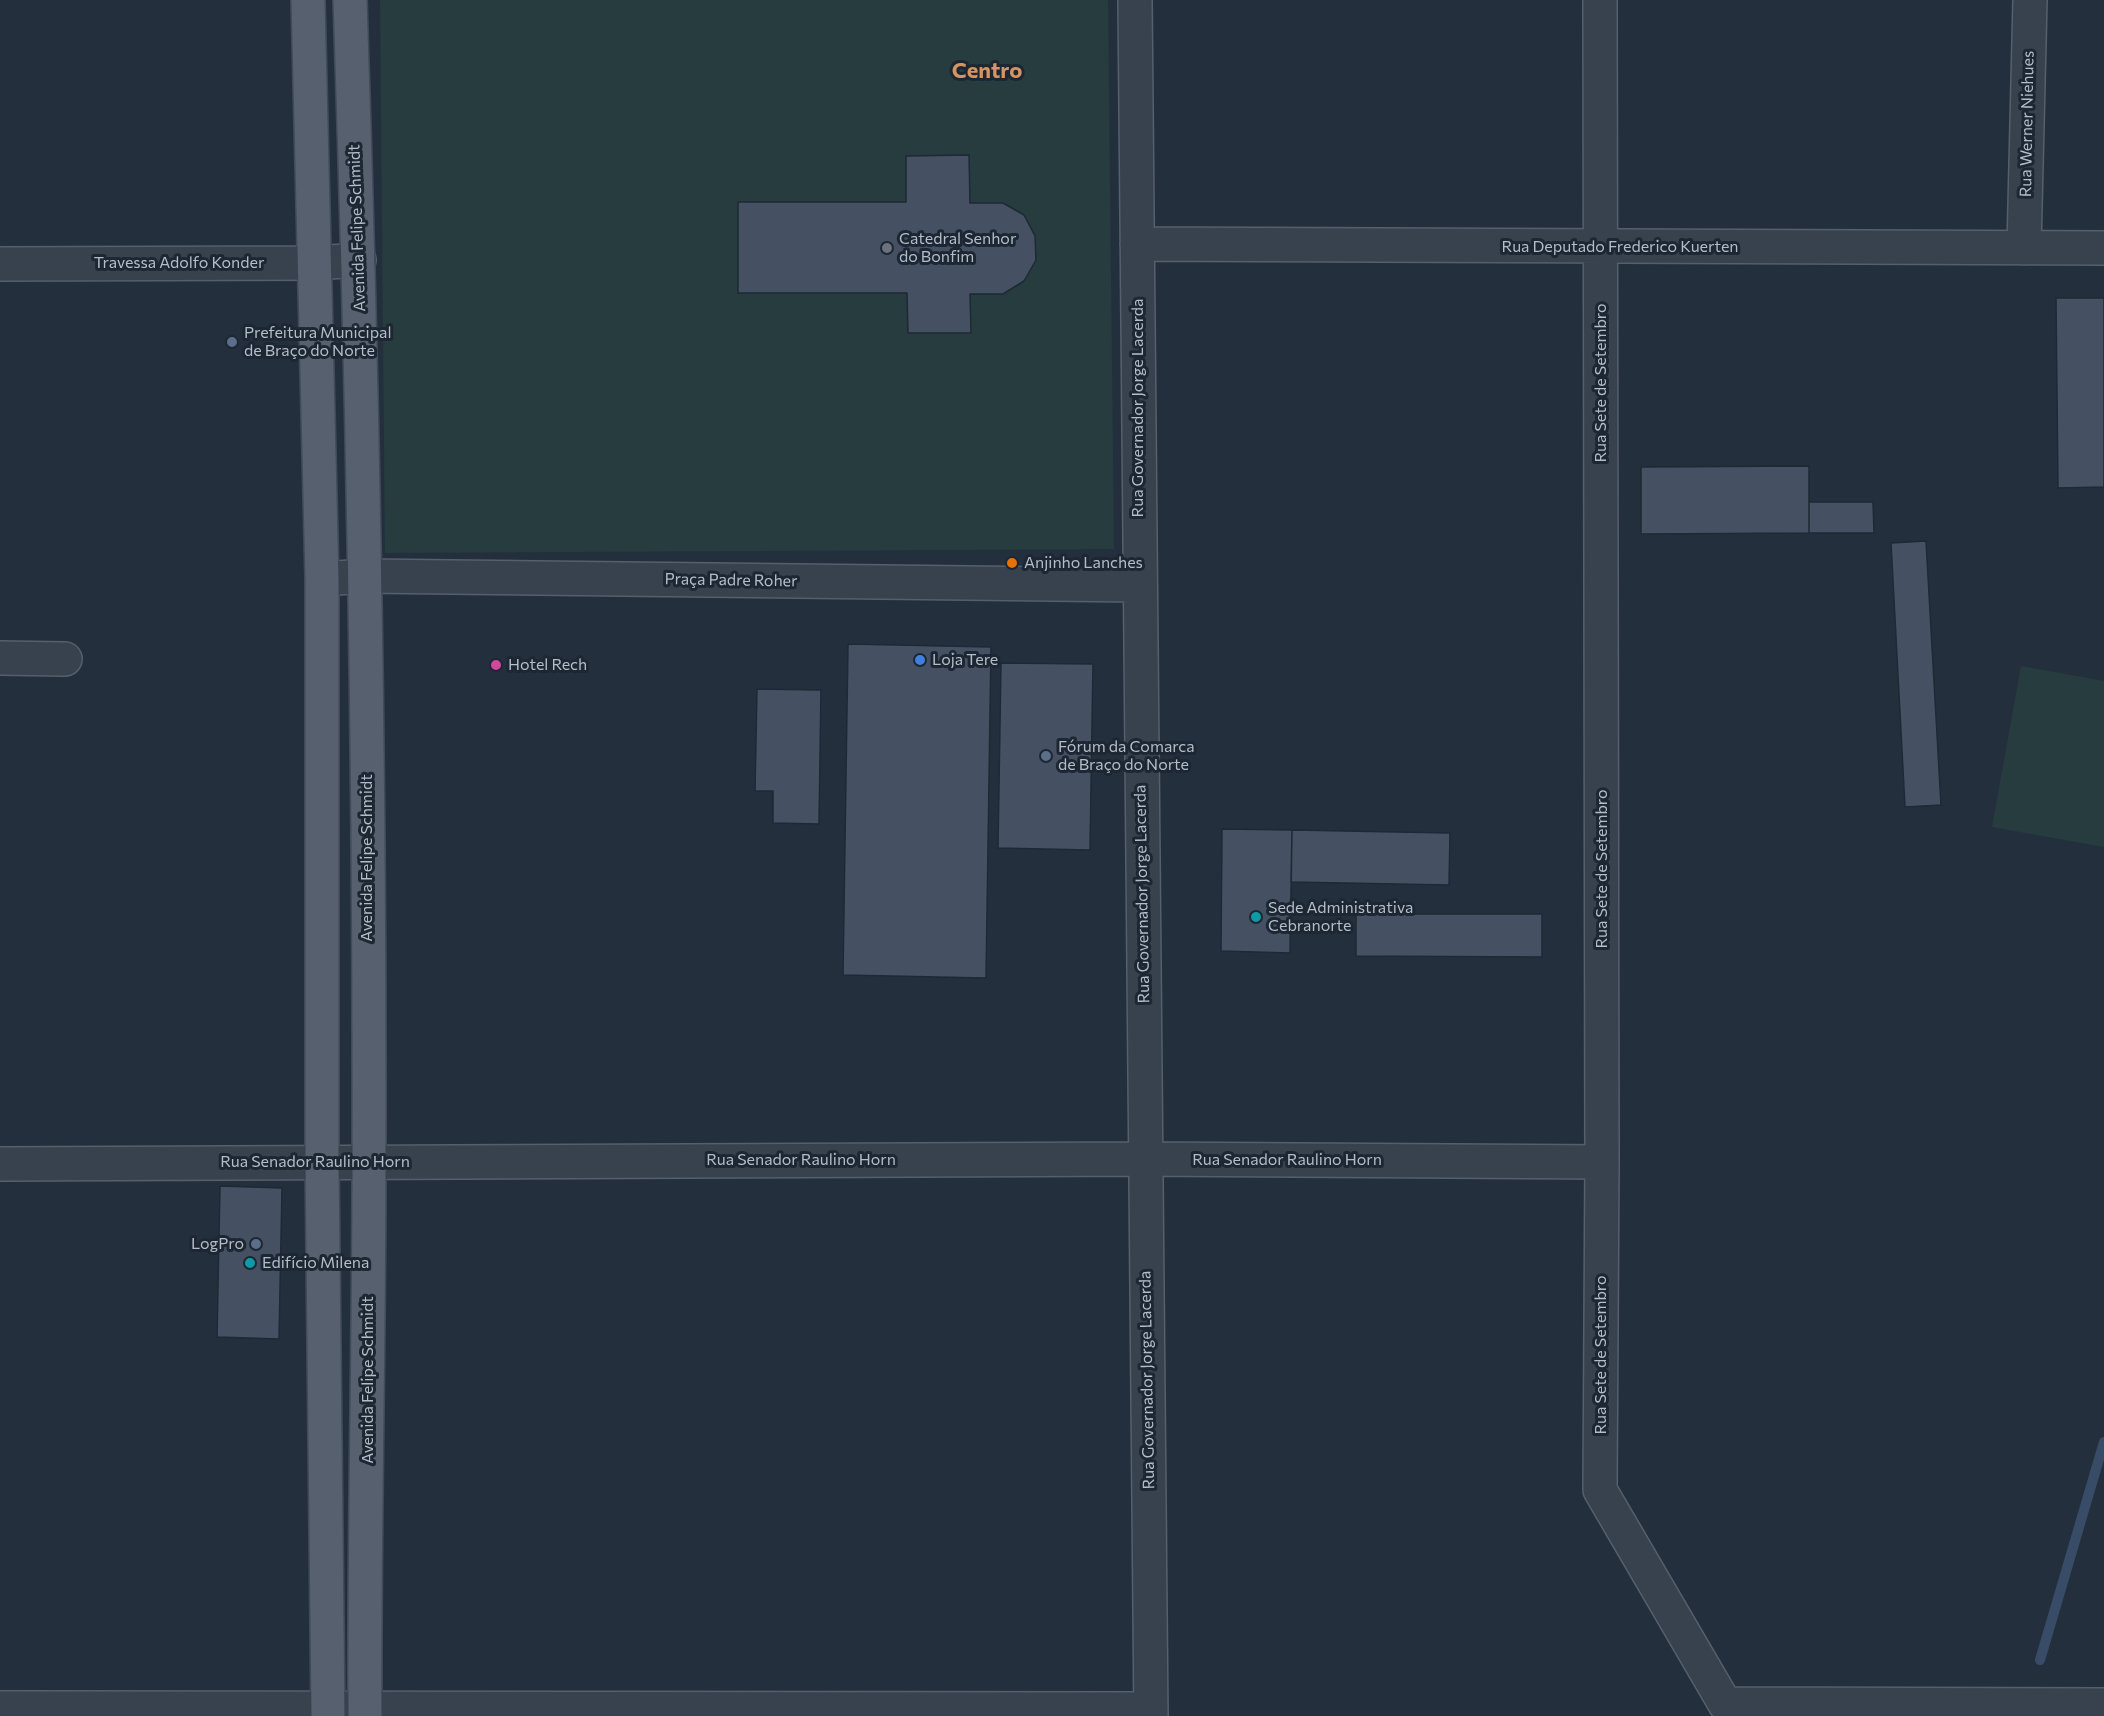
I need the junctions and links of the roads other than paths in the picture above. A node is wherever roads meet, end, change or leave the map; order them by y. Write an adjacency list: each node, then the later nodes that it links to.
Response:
1 (308, 0): 11 (main road)
2 (350, 0): 10 (main road, Avenida Felipe Schmidt)
3 (1135, 0): 6 (street, Rua Governador Jorge Lacerda)
4 (1600, 0): 7 (street, Rua Sete de Setembro)
5 (2030, 0): 8 (street, Rua Werner Niehues)
6 (1137, 244): 7 (street, Rua Deputado Frederico Kuerten); 15 (street, Rua Governador Jorge Lacerda)
7 (1601, 247): 8 (street, Rua Deputado Frederico Kuerten); 23 (street, Rua Sete de Setembro)
8 (2024, 248): 9 (street, Rua Deputado Frederico Kuerten)
9 (2104, 248)
10 (359, 260): 11 (street, Travessa Adolfo Konder); 13 (main road, Avenida Felipe Schmidt)
11 (315, 263): 12 (street, Travessa Adolfo Konder); 14 (main road)
12 (0, 264)
13 (366, 576): 14 (street, Praça Padre Roher); 15 (street, Praça Padre Roher); 19 (main road, Avenida Felipe Schmidt)
14 (322, 579): 18 (main road)
15 (1139, 585): 20 (street, Rua Governador Jorge Lacerda)
16 (0, 657): 17 (street)
17 (65, 659)
18 (321, 793): 19 (main road); 22 (main road)
19 (367, 793): 21 (main road, Avenida Felipe Schmidt)
20 (1145, 1159): 21 (street, Rua Senador Raulino Horn); 23 (street, Rua Senador Raulino Horn); 30 (street, Rua Governador Jorge Lacerda)
21 (369, 1161): 22 (street, Rua Senador Raulino Horn); 29 (main road, Avenida Felipe Schmidt)
22 (322, 1162): 24 (street, Rua Senador Raulino Horn); 28 (main road)
23 (1602, 1162): 27 (street, Rua Sete de Setembro)
24 (0, 1164)
25 (2104, 1705): 27 (street)
26 (0, 1708): 28 (street)
27 (1730, 1710)
28 (328, 1712): 29 (street)
29 (365, 1712): 30 (street)
30 (1151, 1713)

